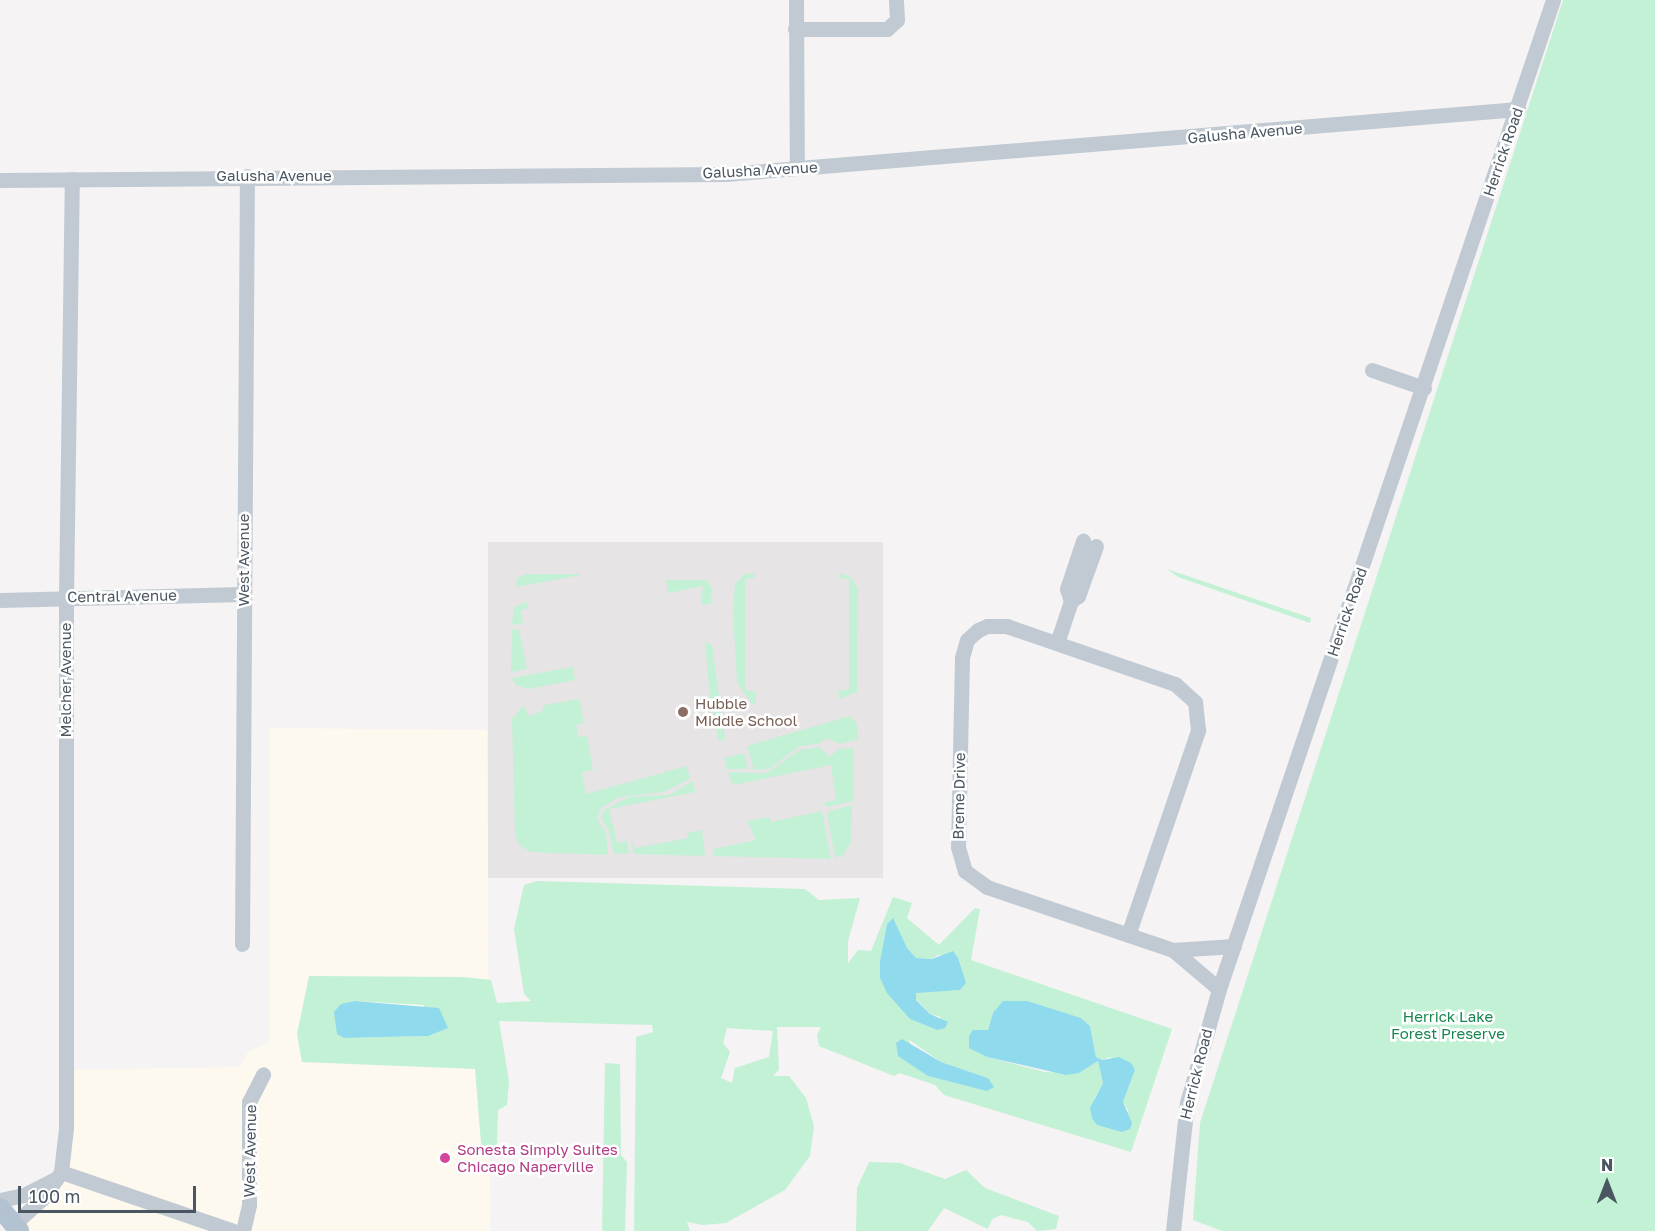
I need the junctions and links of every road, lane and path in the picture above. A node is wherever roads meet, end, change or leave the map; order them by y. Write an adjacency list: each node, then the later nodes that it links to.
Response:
1 (796, 0): 4 (street)
2 (896, 0): 4 (street)
3 (1553, 0): 5 (street, Herrick Road)
4 (795, 29): 6 (street)
5 (1518, 109): 6 (street, Galusha Avenue); 11 (street, Herrick Road)
6 (797, 168): 7 (street, Galusha Avenue)
7 (247, 177): 8 (street, Galusha Avenue); 13 (street, West Avenue)
8 (72, 179): 9 (street, Galusha Avenue); 14 (street, Melcher Avenue)
9 (0, 180)
10 (1372, 370): 11 (street)
11 (1424, 388): 19 (street, Herrick Road)
12 (1090, 543): 16 (street)
13 (243, 594): 14 (street, Central Avenue); 18 (street, West Avenue)
14 (66, 598): 15 (street, Central Avenue); 23 (street, Melcher Avenue)
15 (0, 600)
16 (1057, 643): 17 (street, Breme Drive); 17 (street, Breme Drive)
17 (1128, 935): 20 (street, Breme Drive)
18 (242, 944)
19 (1234, 946): 20 (street, Breme Drive); 21 (street, Herrick Road)
20 (1173, 950): 21 (street, Breme Drive)
21 (1219, 989): 29 (street, Herrick Road)
22 (263, 1074): 28 (street, West Avenue)
23 (58, 1175): 24 (street); 26 (street, Melcher Avenue); 27 (street)
24 (0, 1200)
25 (0, 1208): 26 (main road)
26 (11, 1224)
27 (232, 1231)
28 (243, 1231)
29 (1173, 1231)

